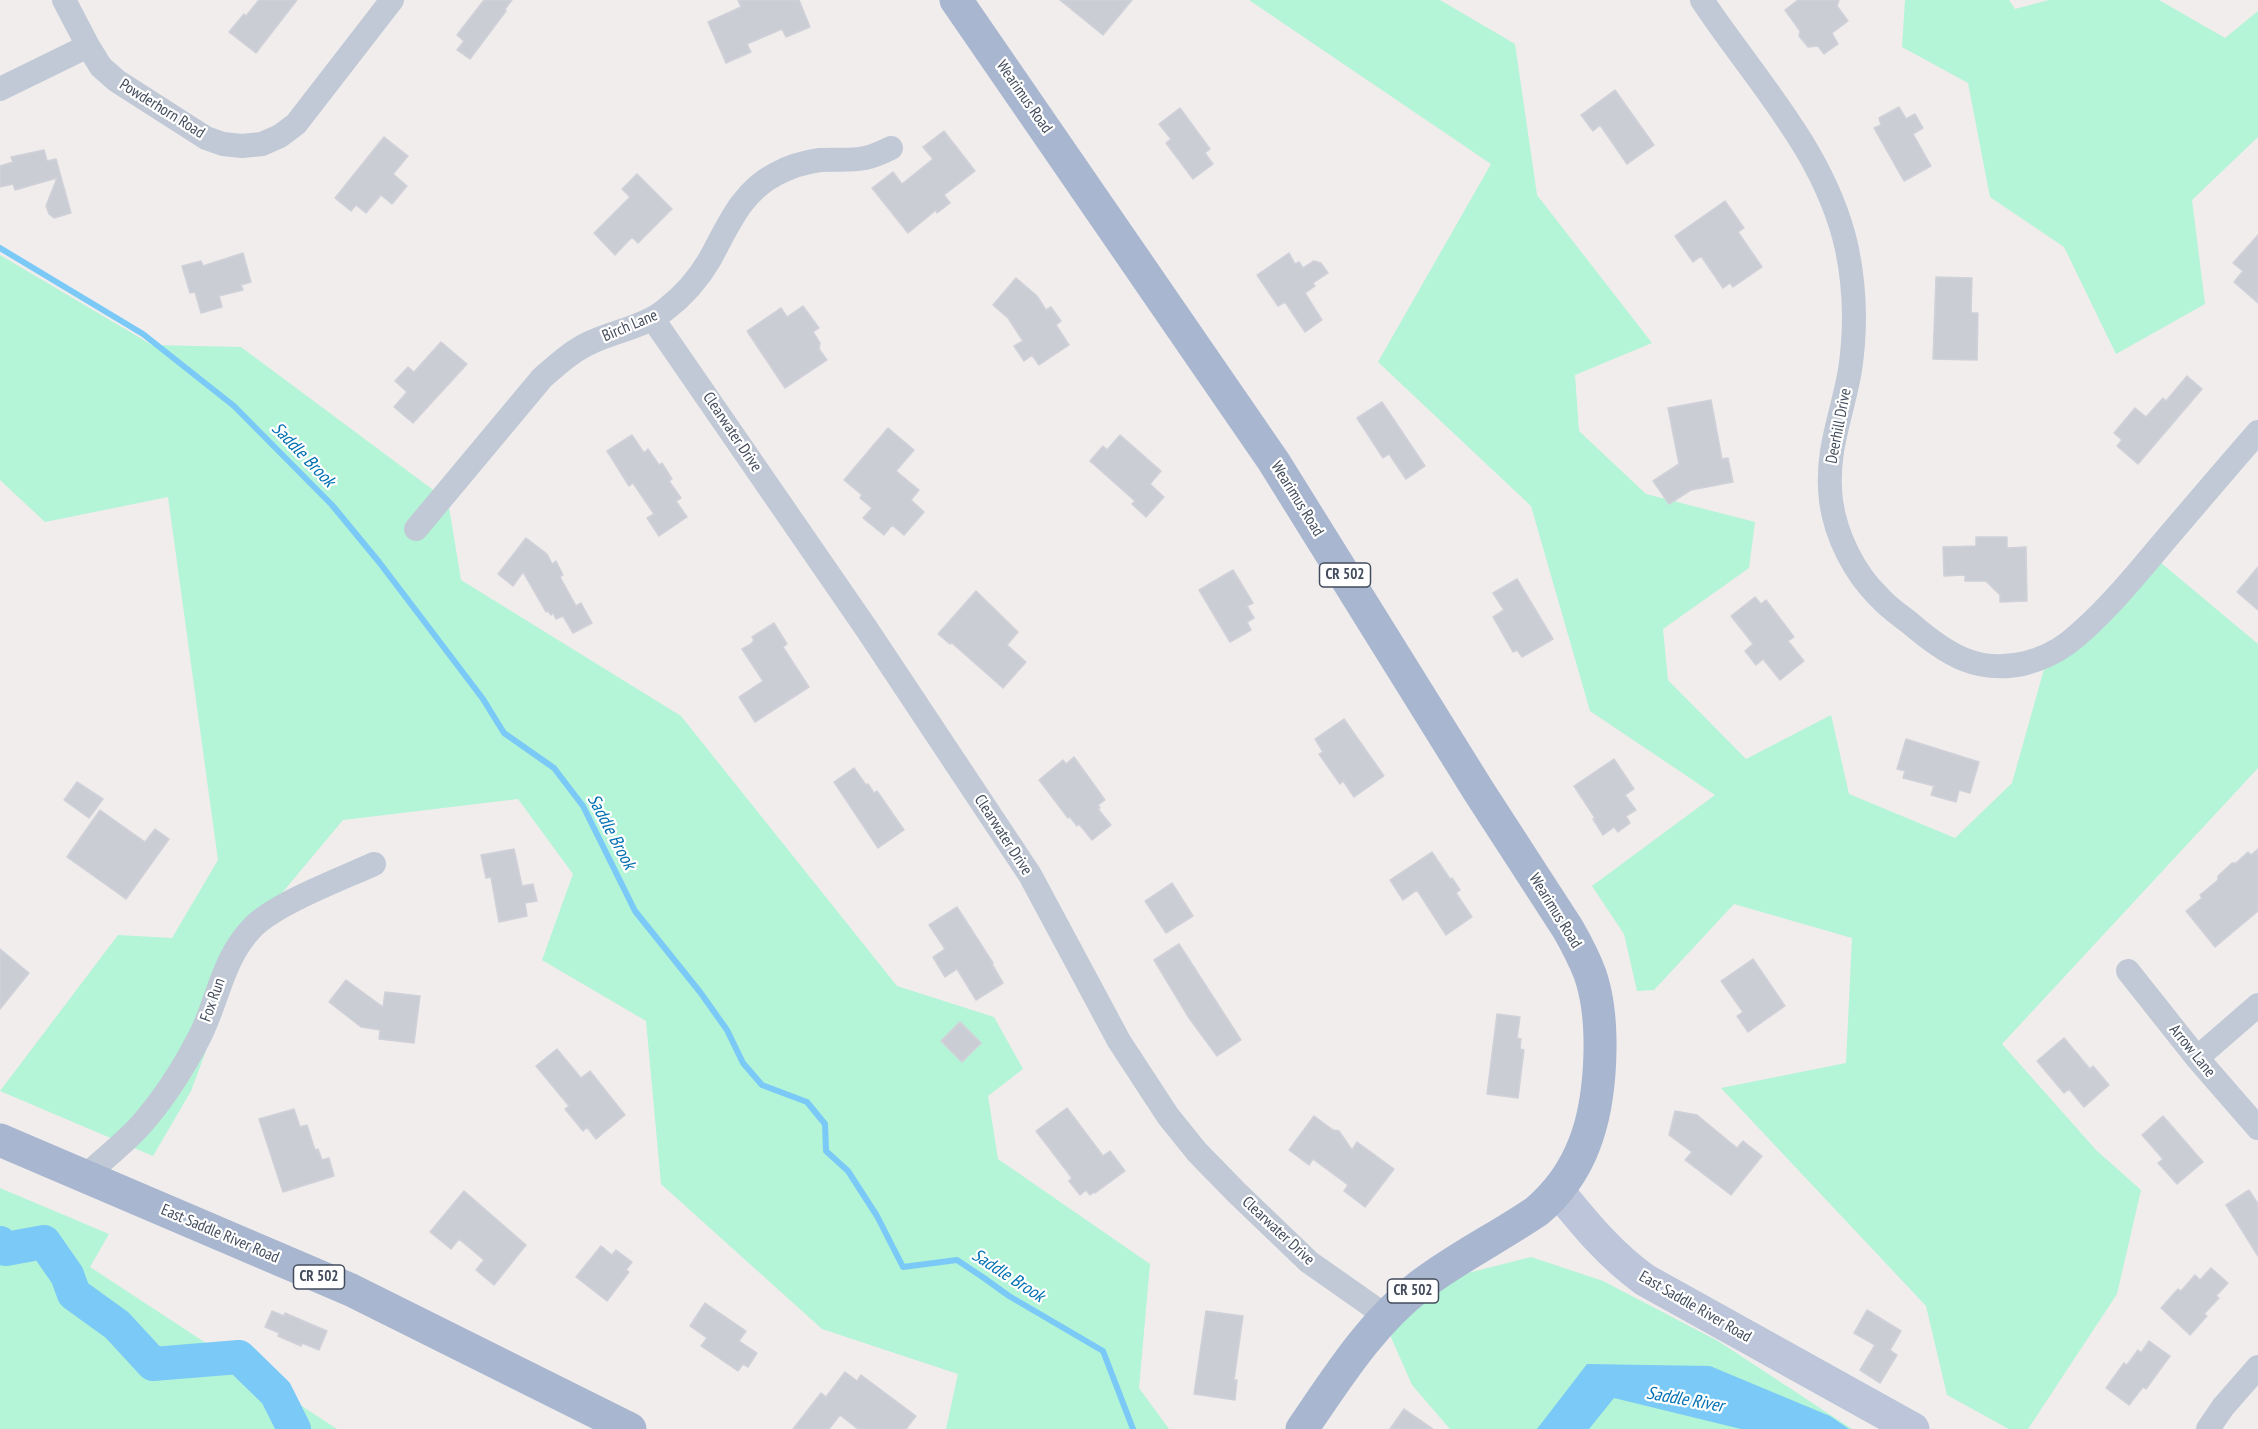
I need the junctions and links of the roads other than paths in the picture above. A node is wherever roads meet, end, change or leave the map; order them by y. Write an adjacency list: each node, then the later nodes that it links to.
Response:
1 (64, 0): 5 (street, Powderhorn Road)
2 (392, 0): 5 (street, Powderhorn Road)
3 (956, 0): 18 (main road, Wearimus Road / CR 502)
4 (1702, 0): 9 (street, Deerhill Drive)
5 (88, 46): 6 (street)
6 (0, 89)
7 (891, 148): 8 (street, Birch Lane)
8 (652, 319): 10 (street, Birch Lane); 19 (street, Clearwater Drive)
9 (2258, 432)
10 (416, 529)
11 (374, 864): 17 (street, Fox Run)
12 (2128, 971): 14 (street, Arrow Lane)
13 (2258, 1005): 14 (street)
14 (2197, 1058): 15 (street, Arrow Lane)
15 (2258, 1128)
16 (0, 1140): 17 (main road, East Saddle River Road / CR 502)
17 (85, 1176): 21 (main road, East Saddle River Road / CR 502)
18 (1558, 1191): 19 (main road, CR 502); 23 (main road, East Saddle River Road)
19 (1386, 1316): 22 (main road, CR 502)
20 (2258, 1367): 24 (street)
21 (630, 1429)
22 (1302, 1429)
23 (1912, 1429)
24 (2208, 1429)

